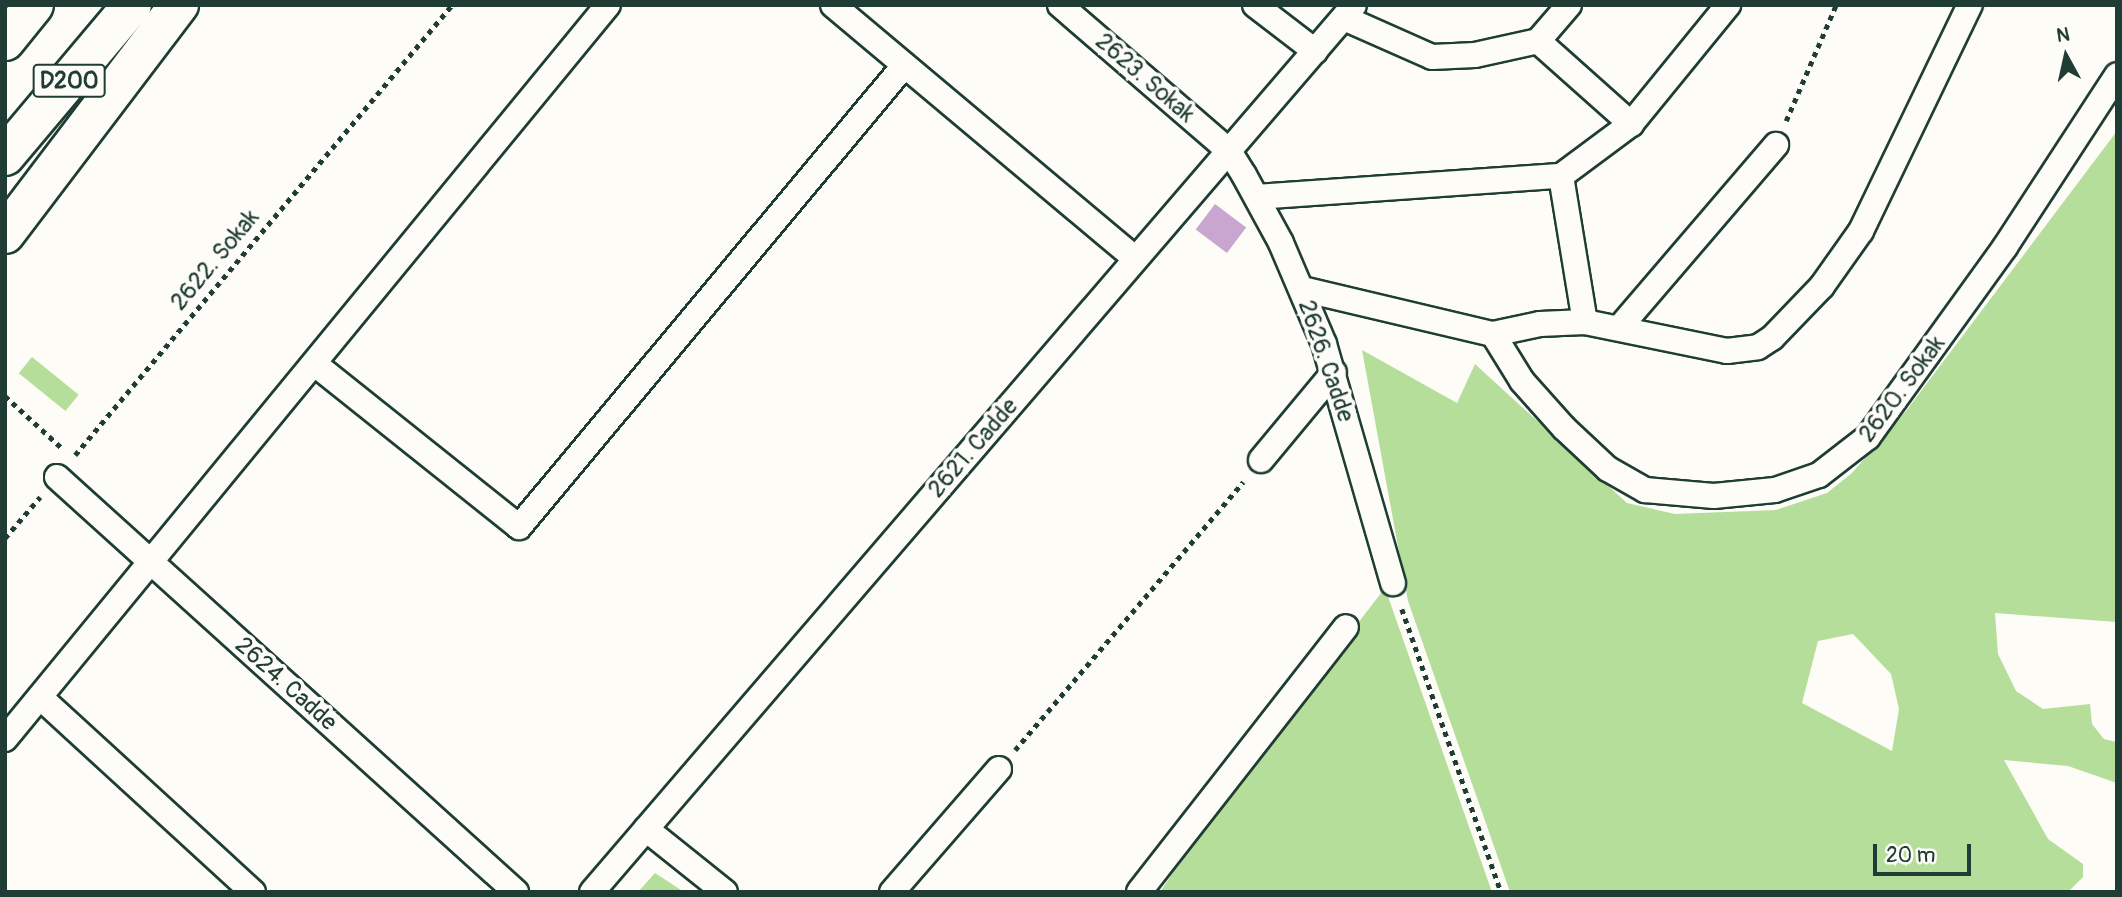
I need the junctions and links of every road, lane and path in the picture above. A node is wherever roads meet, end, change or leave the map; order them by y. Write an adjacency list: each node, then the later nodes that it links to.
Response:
1 (34, 5): 14 (highway, D200)
2 (132, 5): 22 (highway, D200)
3 (178, 5): 25 (highway)
4 (452, 5): 35 (path, 2622. Sokak)
5 (608, 5): 31 (street)
6 (833, 5): 17 (street)
7 (1060, 5): 21 (street, 2623. Sokak)
8 (1255, 5): 16 (street)
9 (1569, 5): 15 (street)
10 (1728, 5): 19 (street)
11 (1836, 5): 20 (path)
12 (1970, 5): 29 (street)
13 (1349, 11): 15 (street); 16 (street, 2621. Cadde)
14 (5, 41)
15 (1538, 41): 19 (street)
16 (1315, 51): 21 (street, 2621. Cadde)
17 (903, 67): 26 (street); 31 (street)
18 (2117, 75): 30 (street, 2620. Sokak)
19 (1631, 124): 23 (street)
20 (1776, 145): 29 (street)
21 (1229, 151): 24 (street, 2626. Cadde); 26 (street, 2621. Cadde)
22 (5, 156)
23 (1561, 176): 24 (street); 28 (street)
24 (1257, 197): 27 (street, 2626. Cadde)
25 (5, 234)
26 (1136, 259): 43 (street, 2621. Cadde)
27 (1302, 289): 30 (street); 32 (street, 2626. Cadde)
28 (1585, 322): 29 (street); 30 (street)
29 (1620, 327)
30 (1493, 334)
31 (315, 364): 37 (street)
32 (1334, 372): 34 (street); 38 (street, 2626. Cadde)
33 (5, 396): 35 (path)
34 (1261, 460): 42 (path)
35 (64, 467): 36 (path, 2622. Sokak); 37 (street, 2624. Cadde)
36 (5, 538)
37 (152, 563): 40 (street); 45 (street, 2624. Cadde)
38 (1393, 583): 50 (path)
39 (1346, 627): 49 (street)
40 (40, 697): 41 (street); 44 (street)
41 (5, 739)
42 (999, 769): 48 (street)
43 (646, 829): 46 (street, 2621. Cadde); 47 (street)
44 (253, 892)
45 (516, 892)
46 (592, 892)
47 (725, 892)
48 (892, 892)
49 (1139, 892)
50 (1501, 892)

